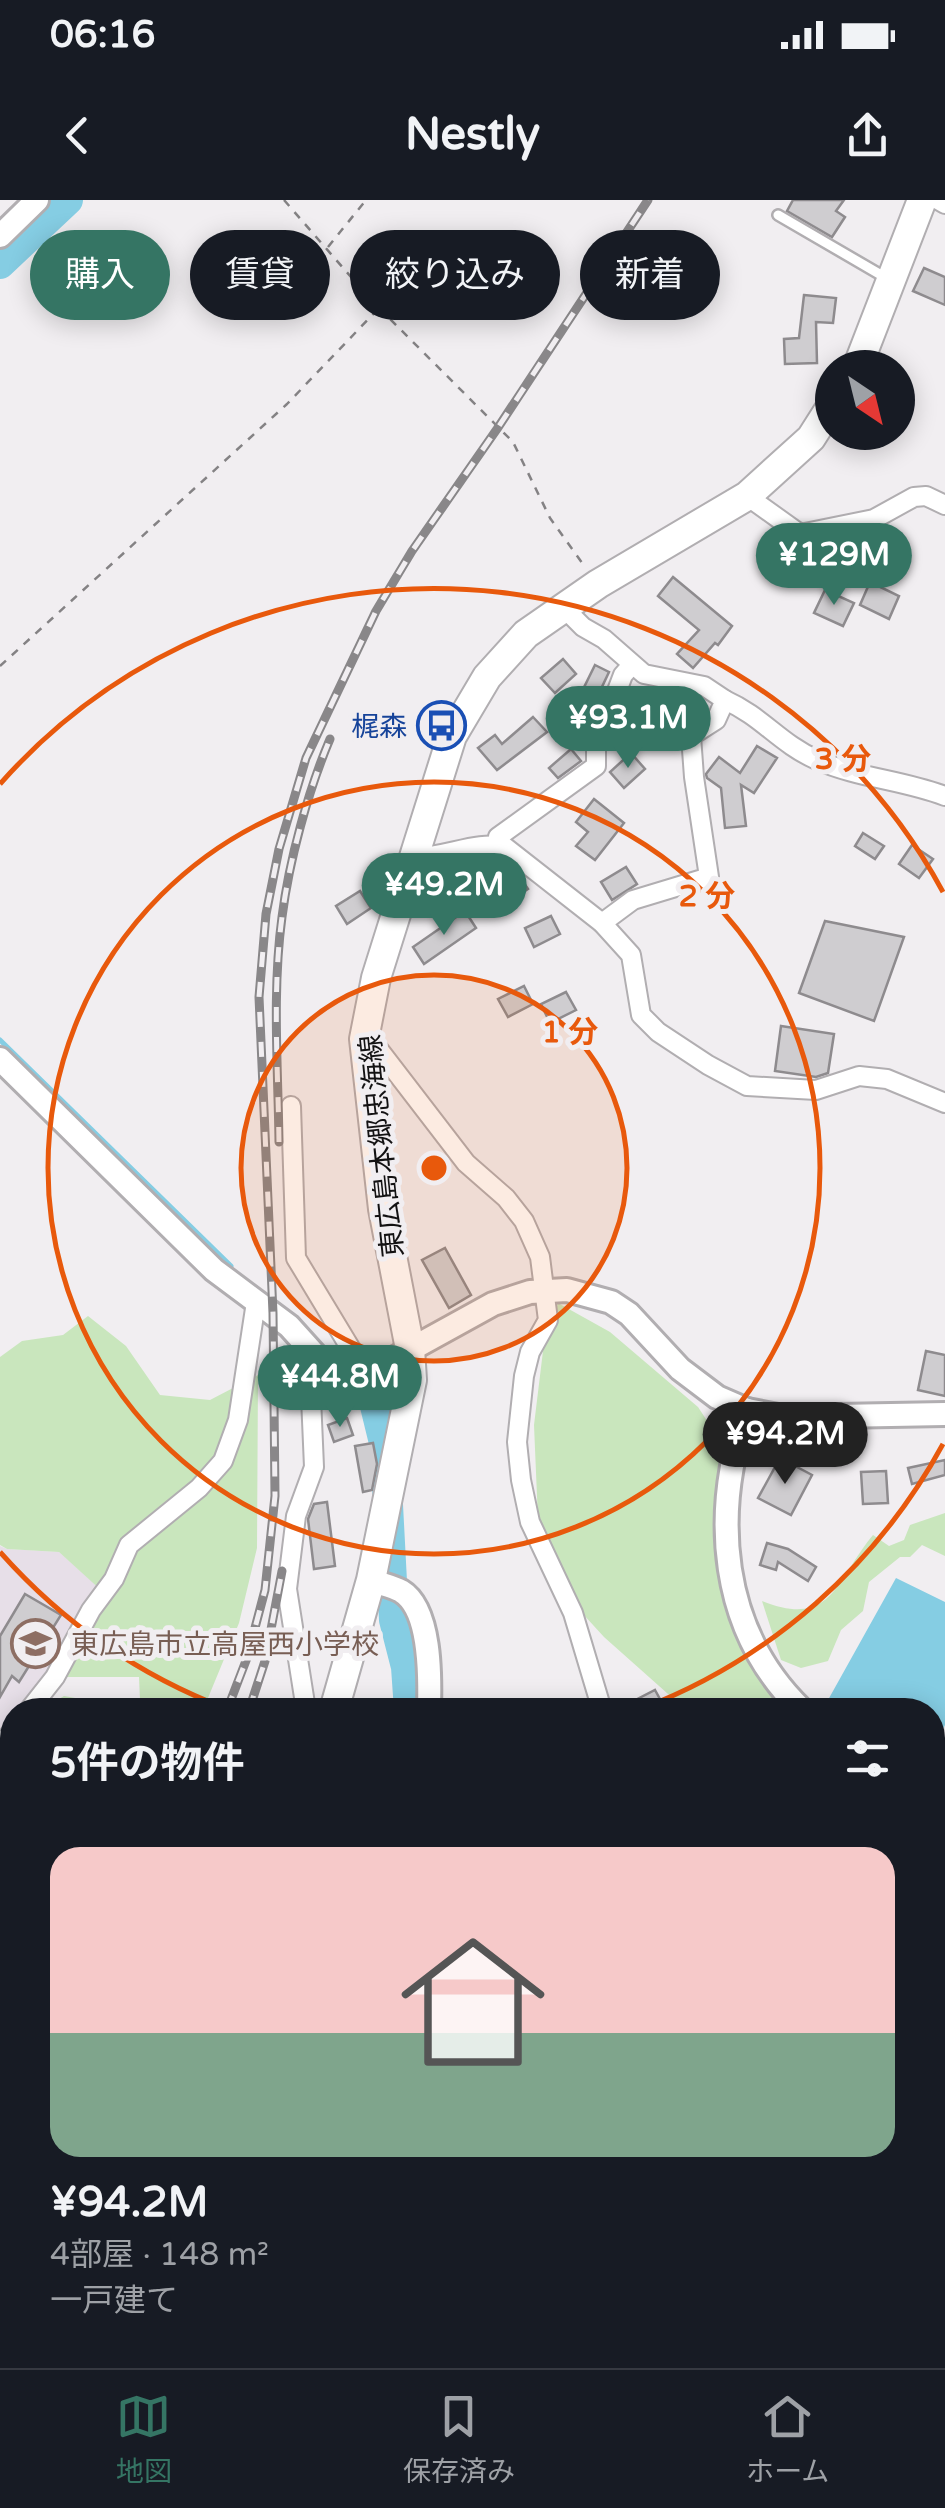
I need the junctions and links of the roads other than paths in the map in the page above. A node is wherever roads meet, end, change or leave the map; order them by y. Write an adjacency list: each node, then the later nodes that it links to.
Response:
1 (37, 200): 6 (street)
2 (922, 200): 7 (main road)
3 (938, 200): 4 (street)
4 (945, 204)
5 (778, 214): 7 (lane)
6 (0, 236)
7 (891, 280): 8 (main road)
8 (865, 350)
9 (815, 432): 10 (main road, 東広島本郷忠海線)
10 (747, 496): 11 (street); 12 (main road, 東広島本郷忠海線)
11 (945, 505)
12 (564, 608): 13 (street); 17 (main road, 東広島本郷忠海線)
13 (631, 666): 14 (street); 16 (street)
14 (726, 700): 15 (street); 18 (street)
15 (945, 796)
16 (498, 845): 17 (street); 18 (street)
17 (414, 857): 19 (main road, 東広島本郷忠海線)
18 (602, 923): 21 (street)
19 (364, 1038): 23 (street); 25 (main road, 東広島本郷忠海線)
20 (0, 1060): 24 (street)
21 (945, 1103)
22 (291, 1106): 27 (street)
23 (546, 1290): 25 (street); 28 (street); 35 (street)
24 (256, 1302): 26 (street); 31 (street)
25 (410, 1349): 27 (street); 30 (main road, 東広島本郷忠海線)
26 (326, 1367): 27 (street); 32 (street)
27 (366, 1374)
28 (747, 1410): 29 (street); 36 (street)
29 (945, 1414)
30 (370, 1580): 33 (main road, 東広島本郷忠海線); 34 (street)
31 (38, 1698)
32 (304, 1698)
33 (337, 1698)
34 (429, 1698)
35 (598, 1698)
36 (790, 1698)

